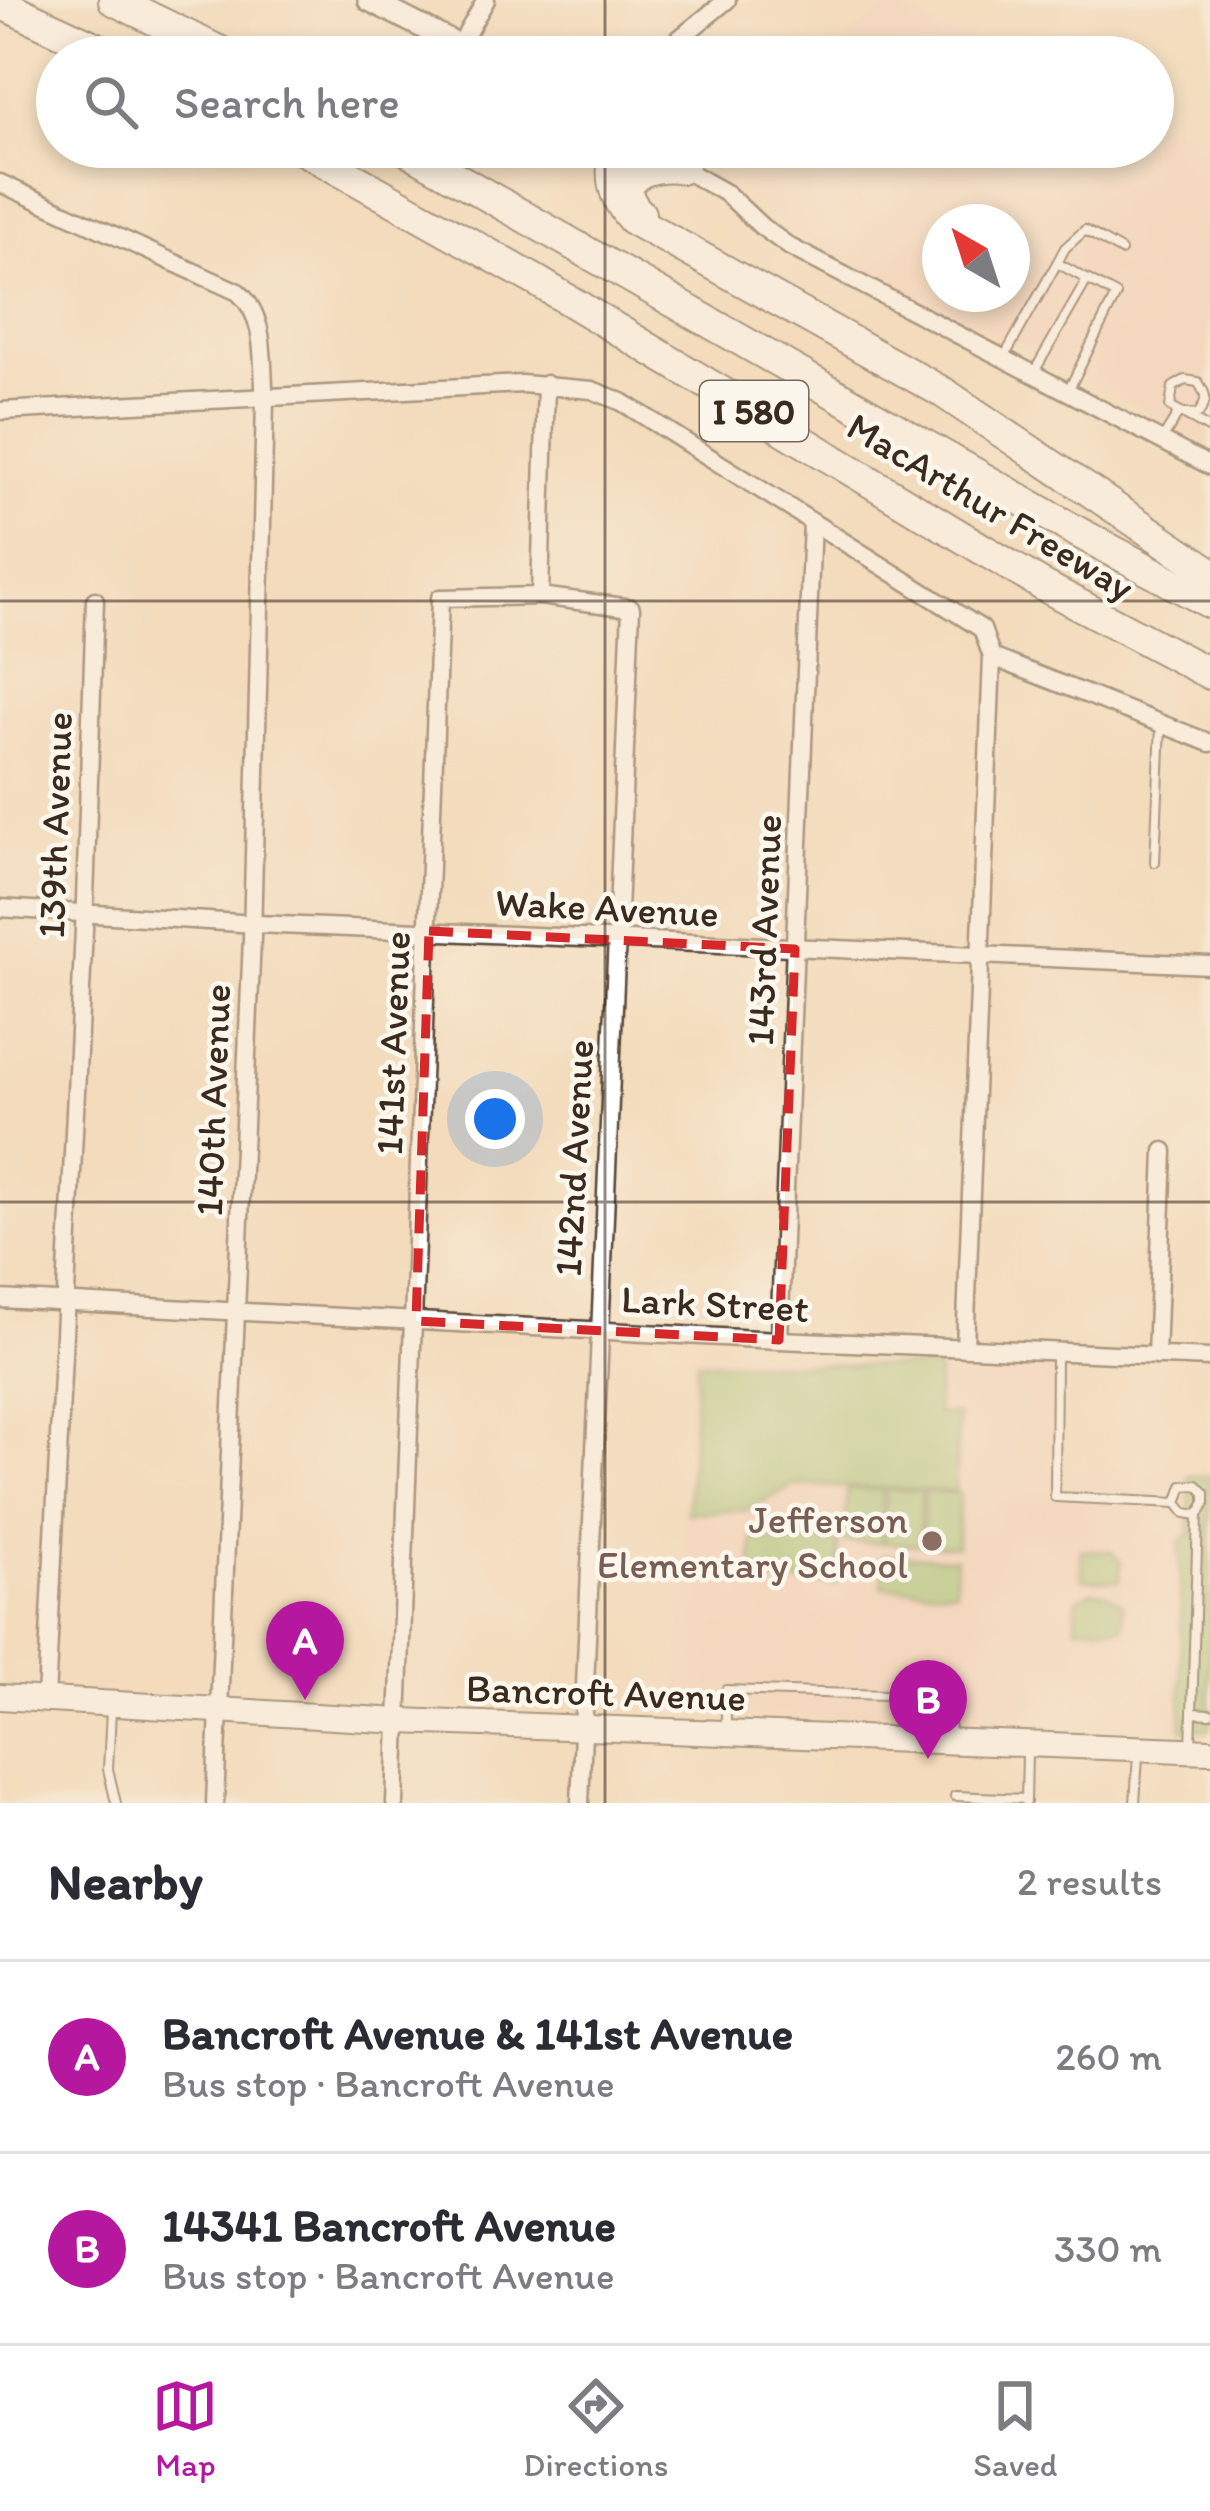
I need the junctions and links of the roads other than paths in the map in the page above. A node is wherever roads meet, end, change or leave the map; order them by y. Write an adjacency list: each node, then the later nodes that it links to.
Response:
1 (114, 0): 7 (highway)
2 (369, 0): 8 (street)
3 (486, 0): 9 (street)
4 (727, 0): 10 (street)
5 (0, 3): 6 (highway)
6 (71, 36)
7 (188, 36)
8 (442, 36)
9 (465, 36)
10 (683, 36)
11 (335, 168): 37 (highway, MacArthur Freeway / I 580)
12 (439, 168): 35 (highway, MacArthur Freeway / I 580)
13 (614, 168): 18 (highway)
14 (646, 168): 18 (highway)
15 (682, 168): 21 (street)
16 (0, 183): 25 (street, 140th Avenue)
17 (1121, 250): 19 (lane)
18 (710, 260): 32 (highway)
19 (1057, 263): 20 (lane); 21 (lane)
20 (1088, 280): 22 (lane); 24 (lane)
21 (1004, 359): 22 (street)
22 (1033, 375): 24 (street)
23 (546, 384): 25 (street); 31 (street); 33 (street)
24 (1067, 393): 29 (street)
25 (265, 400): 26 (street); 43 (street, 140th Avenue)
26 (0, 411)
27 (1178, 414): 27 (lane); 28 (lane); 29 (lane)
28 (1210, 430)
29 (1162, 441): 30 (street)
30 (1210, 466)
31 (812, 521): 36 (street); 46 (street, 143rd Avenue)
32 (1210, 572)
33 (540, 596): 44 (street, 141st Avenue); 45 (street, 142nd Avenue)
34 (95, 600): 42 (street, 139th Avenue)
35 (1210, 602)
36 (992, 657): 38 (street); 47 (street)
37 (1210, 674)
38 (1161, 723): 39 (street); 40 (lane)
39 (1210, 743)
40 (1155, 862)
41 (0, 908): 42 (street, Wake Avenue)
42 (84, 912): 43 (street, Wake Avenue); 51 (street, 139th Avenue)
43 (252, 924): 44 (street, Wake Avenue); 52 (street, 140th Avenue)
44 (429, 931): 45 (street, Wake Avenue); 53 (street, 141st Avenue)
45 (617, 940): 46 (street, Wake Avenue); 54 (street, 142nd Avenue)
46 (795, 949): 47 (street, Wake Avenue); 55 (street, 143rd Avenue)
47 (980, 956): 48 (street, Wake Avenue); 56 (street)
48 (1210, 965)
49 (1164, 1151): 58 (street)
50 (0, 1300): 51 (street, Lark Street)
51 (66, 1303): 52 (street, Lark Street); 63 (street, 139th Avenue)
52 (236, 1314): 53 (street, Lark Street); 65 (street, 140th Avenue)
53 (416, 1321): 54 (street, Lark Street); 68 (street, 141st Avenue)
54 (598, 1330): 55 (street, Lark Street); 69 (street, 142nd Avenue)
55 (779, 1340): 56 (street, Lark Street)
56 (965, 1348): 57 (street, Lark Street)
57 (1056, 1352): 58 (street, Lark Street); 60 (lane)
58 (1156, 1356): 59 (street, Lark Street)
59 (1210, 1358)
60 (1177, 1503): 61 (lane); 61 (lane)
61 (1198, 1515): 66 (lane)
62 (0, 1697): 63 (main road, Bancroft Avenue)
63 (46, 1699): 64 (main road, Bancroft Avenue)
64 (111, 1704): 65 (main road, Bancroft Avenue); 77 (lane)
65 (220, 1711): 68 (main road, Bancroft Avenue); 78 (street, 140th Avenue)
66 (1192, 1713): 67 (lane); 74 (lane)
67 (1210, 1714)
68 (400, 1721): 69 (main road, Bancroft Avenue); 79 (street, 141st Avenue)
69 (583, 1727): 70 (main road, Bancroft Avenue); 80 (street, 142nd Avenue)
70 (726, 1732): 71 (main road, Bancroft Avenue); 71 (lane)
71 (950, 1741): 72 (main road, Bancroft Avenue)
72 (1028, 1743): 73 (main road, Bancroft Avenue); 76 (lane)
73 (1138, 1748): 74 (main road, Bancroft Avenue); 81 (lane)
74 (1200, 1750)
75 (955, 1796): 76 (lane)
76 (1026, 1801)
77 (116, 1803)
78 (215, 1803)
79 (395, 1803)
80 (580, 1803)
81 (1136, 1803)

